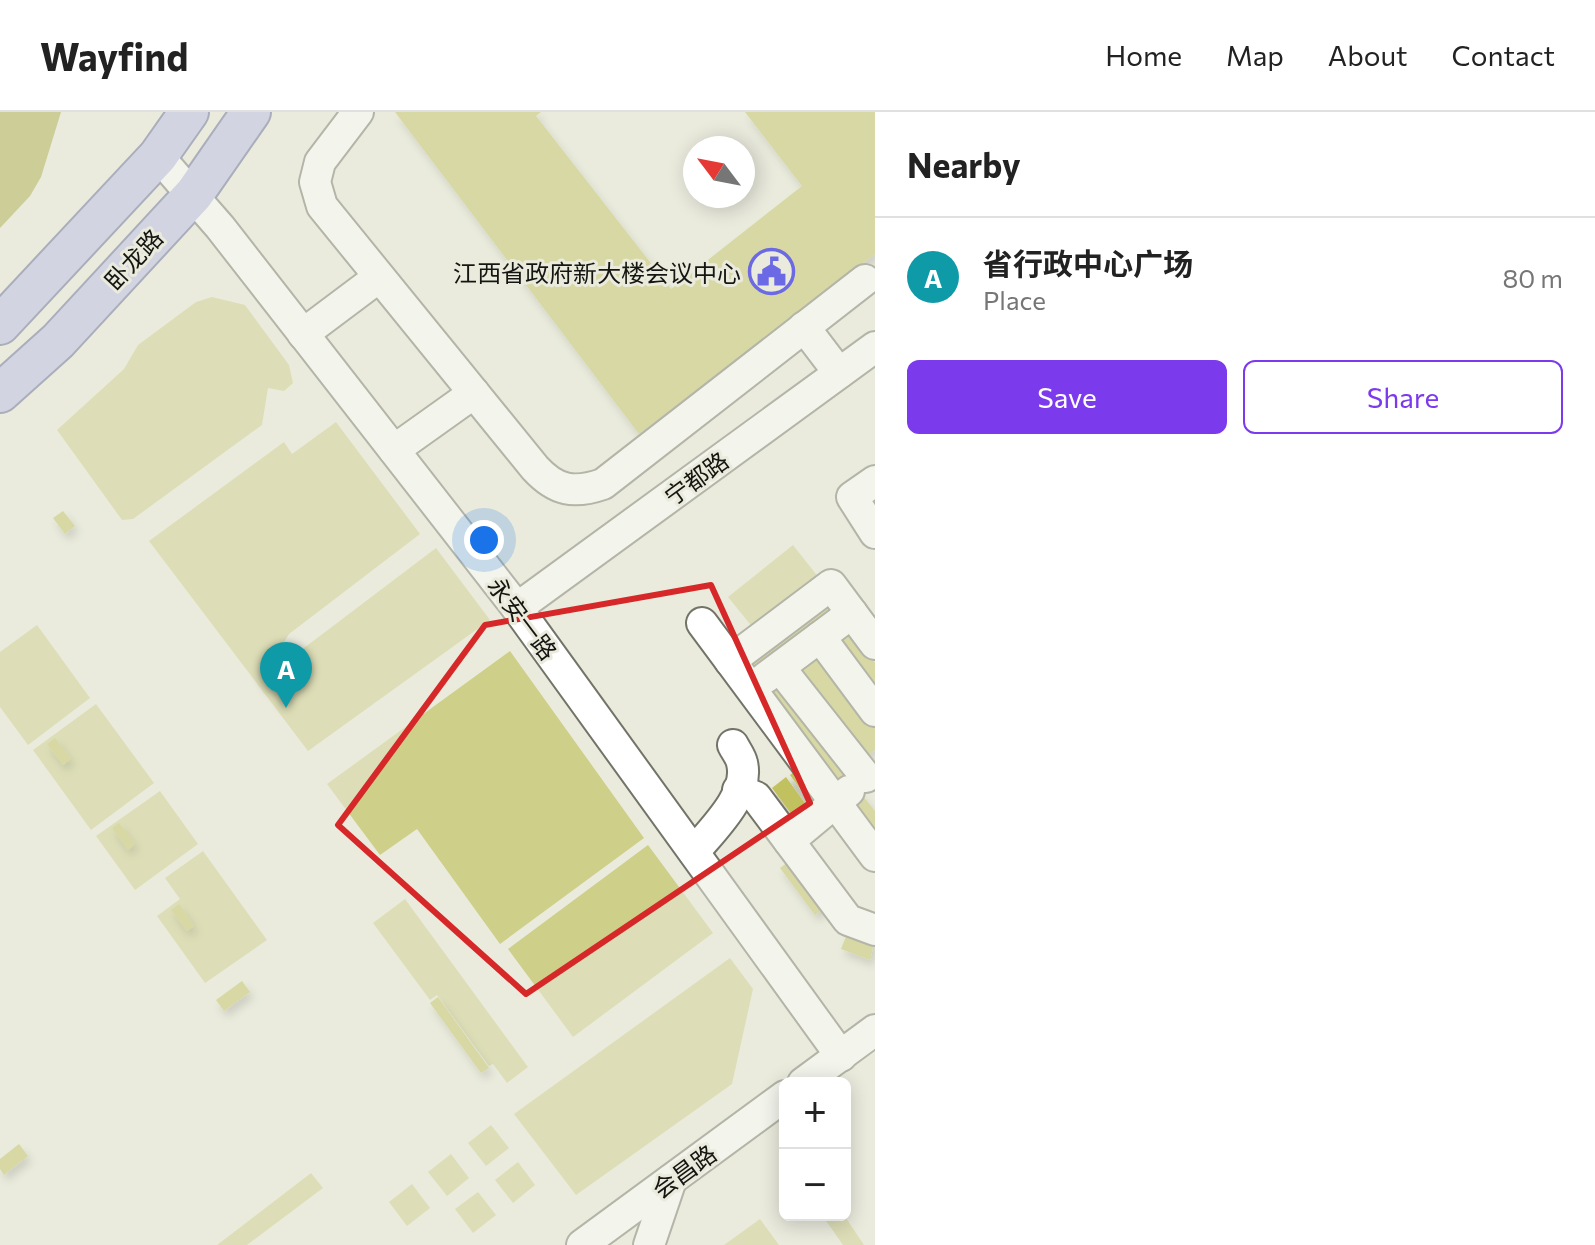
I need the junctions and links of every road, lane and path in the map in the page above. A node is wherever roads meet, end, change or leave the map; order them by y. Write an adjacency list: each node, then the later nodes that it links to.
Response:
1 (189, 112): 4 (main road)
2 (251, 112): 5 (main road, 卧龙路)
3 (358, 112): 6 (street)
4 (158, 156): 5 (street, 永安一路); 8 (main road)
5 (194, 194): 10 (street, 永安一路); 13 (main road, 卧龙路)
6 (379, 277): 10 (street); 14 (street)
7 (865, 280): 9 (street)
8 (0, 325)
9 (800, 330): 12 (street); 14 (street)
10 (303, 334): 15 (street, 永安一路)
11 (875, 347): 12 (street, 宁都路)
12 (836, 376): 18 (street, 宁都路)
13 (0, 393)
14 (474, 393): 15 (street)
15 (394, 450): 18 (street, 永安一路)
16 (875, 481): 17 (street)
17 (874, 529)
18 (517, 608): 32 (street, 永安一路)
19 (852, 613): 21 (street); 22 (street); 23 (street)
20 (702, 623): 23 (street)
21 (820, 637): 24 (street); 26 (street)
22 (875, 644)
23 (730, 661): 25 (street)
24 (780, 668): 25 (street); 28 (street)
25 (751, 689): 30 (street)
26 (875, 711)
27 (733, 745): 29 (street)
28 (870, 773): 30 (street)
29 (738, 790): 31 (street); 32 (street)
30 (835, 803): 31 (street); 33 (street)
31 (789, 841): 34 (street)
32 (694, 852): 36 (street, 永安一路)
33 (875, 856)
34 (875, 930)
35 (875, 1030): 36 (street)
36 (841, 1056): 37 (street)
37 (811, 1077)
38 (779, 1100): 39 (street, 会昌路)
39 (671, 1180): 40 (street, 会昌路); 41 (street)
40 (589, 1241)
41 (649, 1245)

